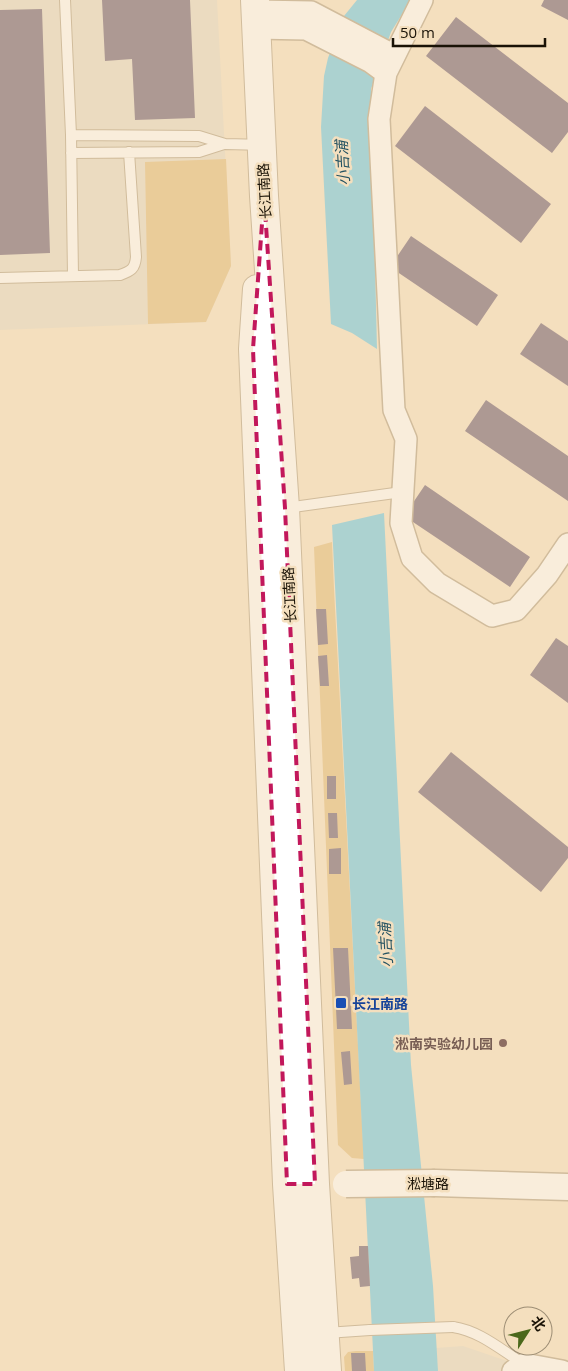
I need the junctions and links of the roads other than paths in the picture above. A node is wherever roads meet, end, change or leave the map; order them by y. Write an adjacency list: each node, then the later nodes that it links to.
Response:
1 (65, 0): 5 (lane)
2 (422, 0): 4 (street)
3 (256, 13): 4 (street); 7 (main road, 长江南路)
4 (382, 59): 13 (street)
5 (72, 135): 6 (lane); 9 (lane)
6 (225, 144): 7 (lane); 8 (lane)
7 (261, 145): 10 (main road, 长江南路)
8 (129, 152): 9 (lane); 11 (lane)
9 (72, 153): 11 (lane)
10 (264, 196): 14 (main road, 长江南路); 16 (main road)
11 (73, 276): 12 (lane)
12 (0, 278)
13 (402, 492): 14 (lane); 15 (street)
14 (285, 508): 17 (main road, 长江南路)
15 (568, 544)
16 (287, 1184): 17 (street, 淞塘路); 21 (main road)
17 (315, 1184): 18 (street, 淞塘路, bridge); 19 (main road, 长江南路)
18 (568, 1187)
19 (325, 1333): 20 (lane, bridge); 22 (main road, 长江南路)
20 (518, 1367): 23 (street)
21 (298, 1371)
22 (327, 1371)
23 (562, 1371)

